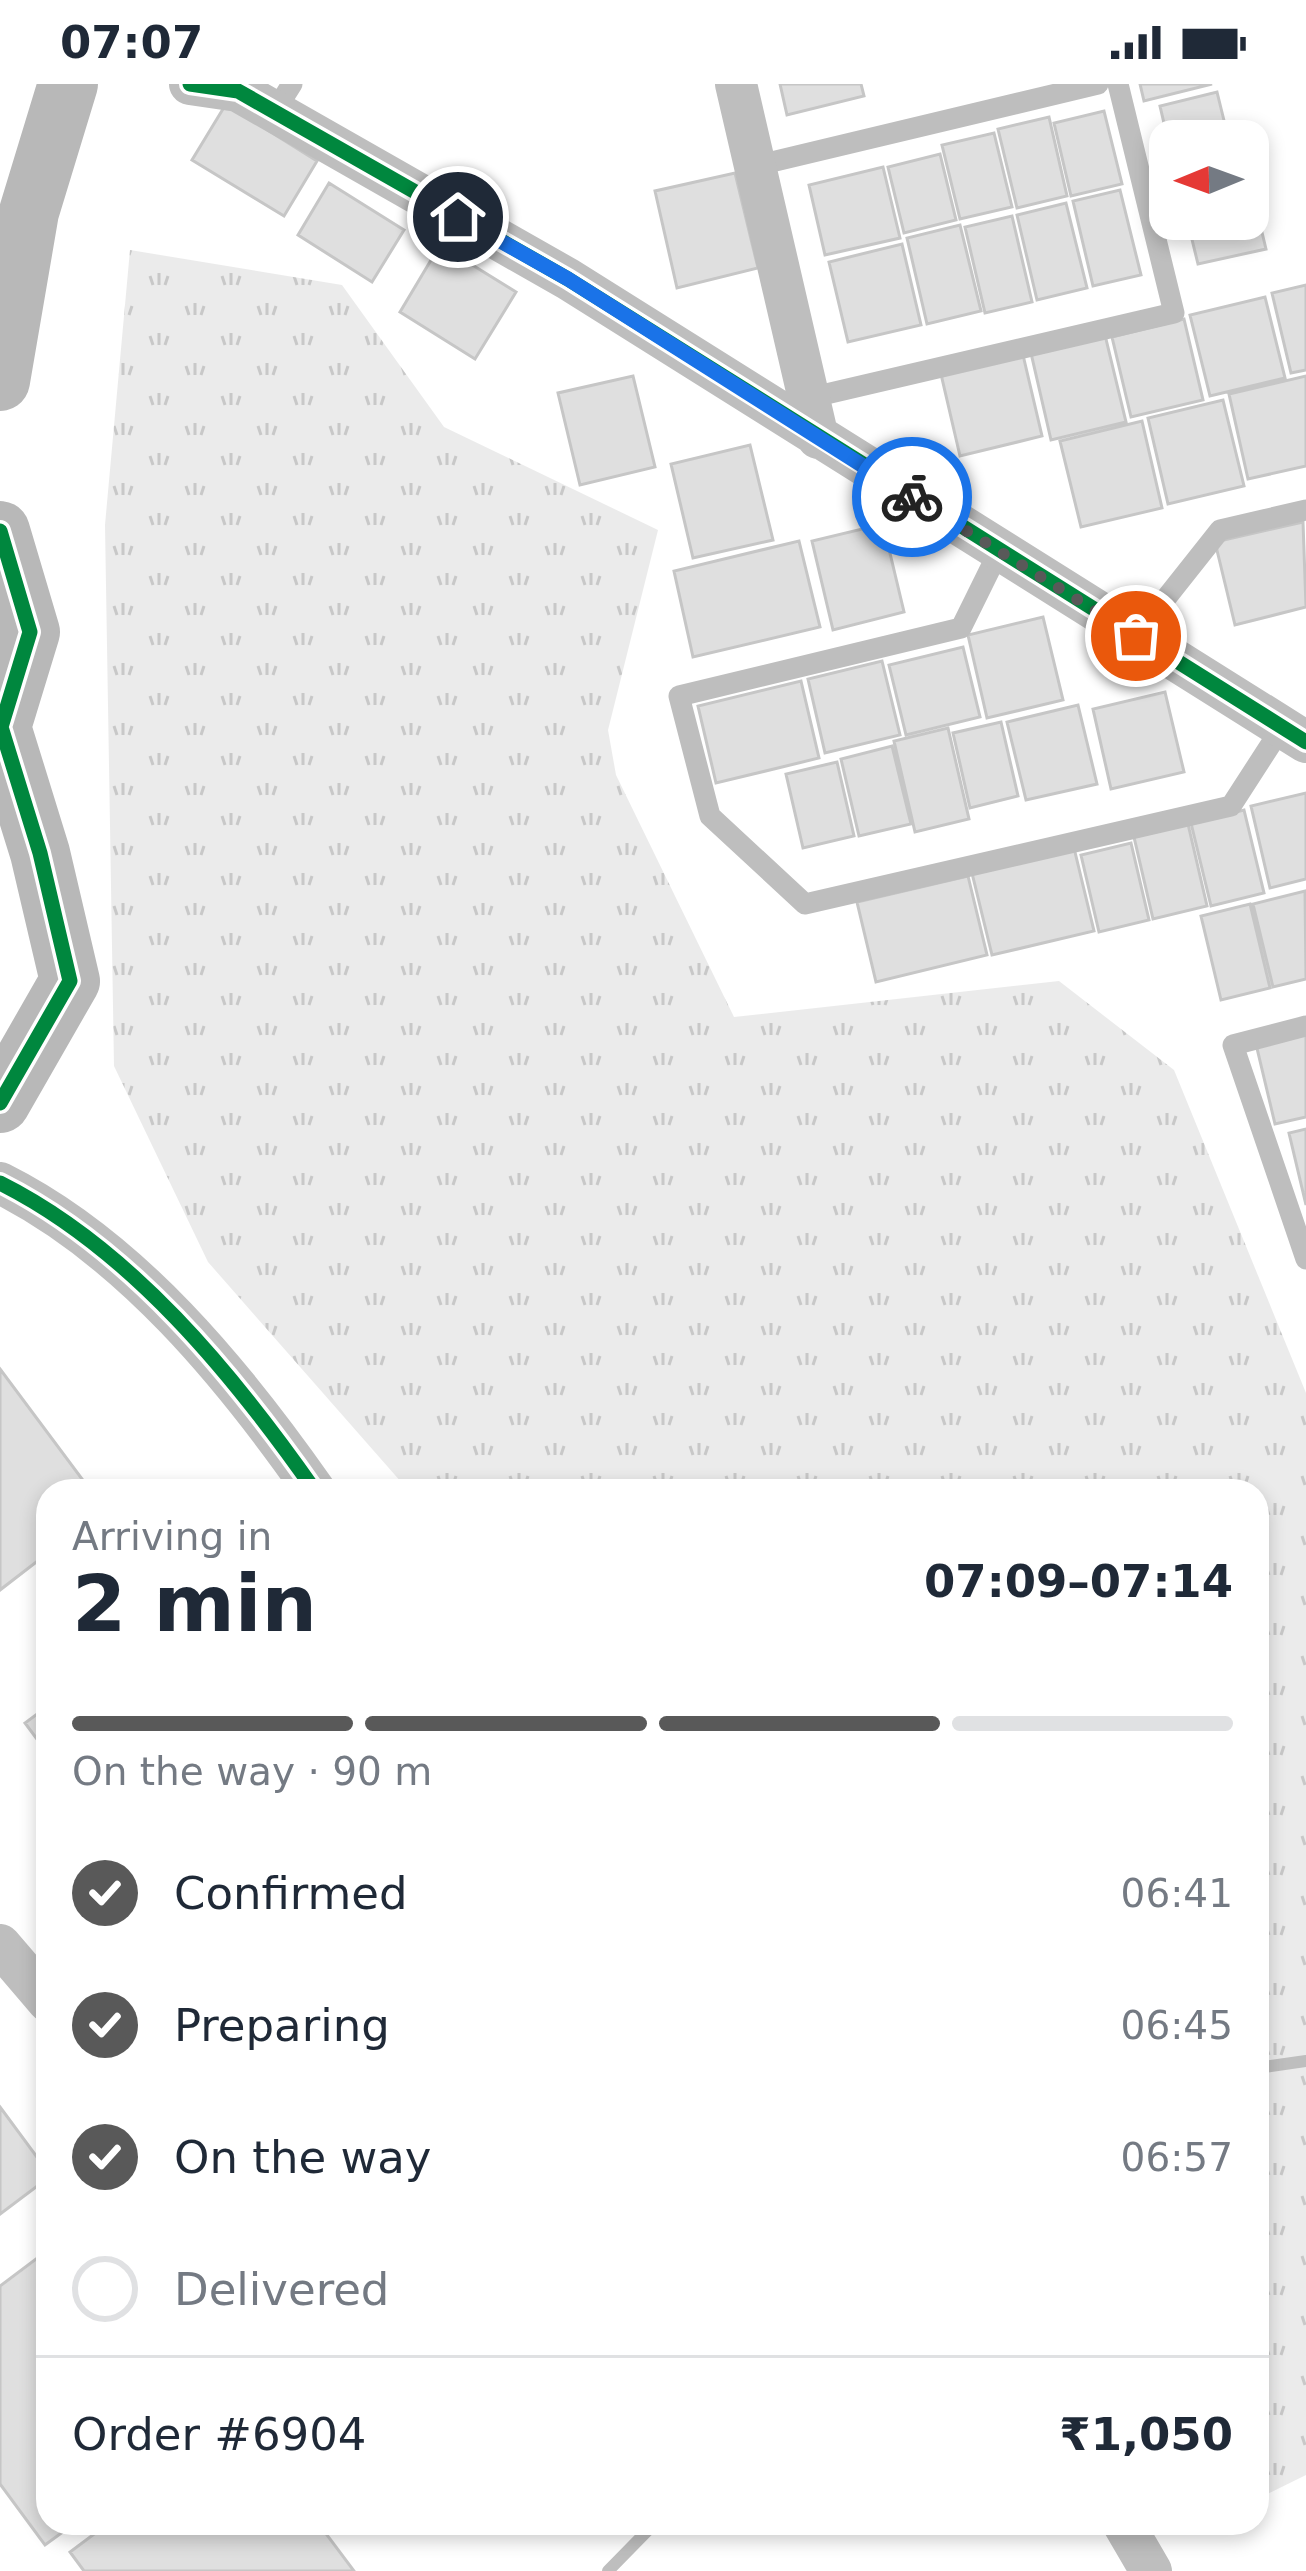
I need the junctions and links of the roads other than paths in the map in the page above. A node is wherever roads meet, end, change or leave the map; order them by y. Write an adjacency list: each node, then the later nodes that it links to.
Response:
1 (68, 84): 8 (street)
2 (190, 84): 6 (street)
3 (736, 84): 7 (street)
4 (1098, 84): 7 (lane)
5 (1118, 84): 10 (lane)
6 (284, 98): 10 (street)
7 (755, 166): 10 (street)
8 (7, 300): 9 (street)
9 (0, 381)
10 (813, 418): 13 (street)
11 (1306, 510): 14 (lane)
12 (0, 531): 17 (street)
13 (999, 551): 14 (street); 15 (lane)
14 (1136, 636): 15 (street)
15 (1294, 734)
16 (1306, 1026): 19 (lane)
17 (0, 1103)
18 (0, 1183): 20 (street)
19 (1306, 1259)
20 (306, 1479)
21 (0, 1945): 22 (street)
22 (36, 1987)

